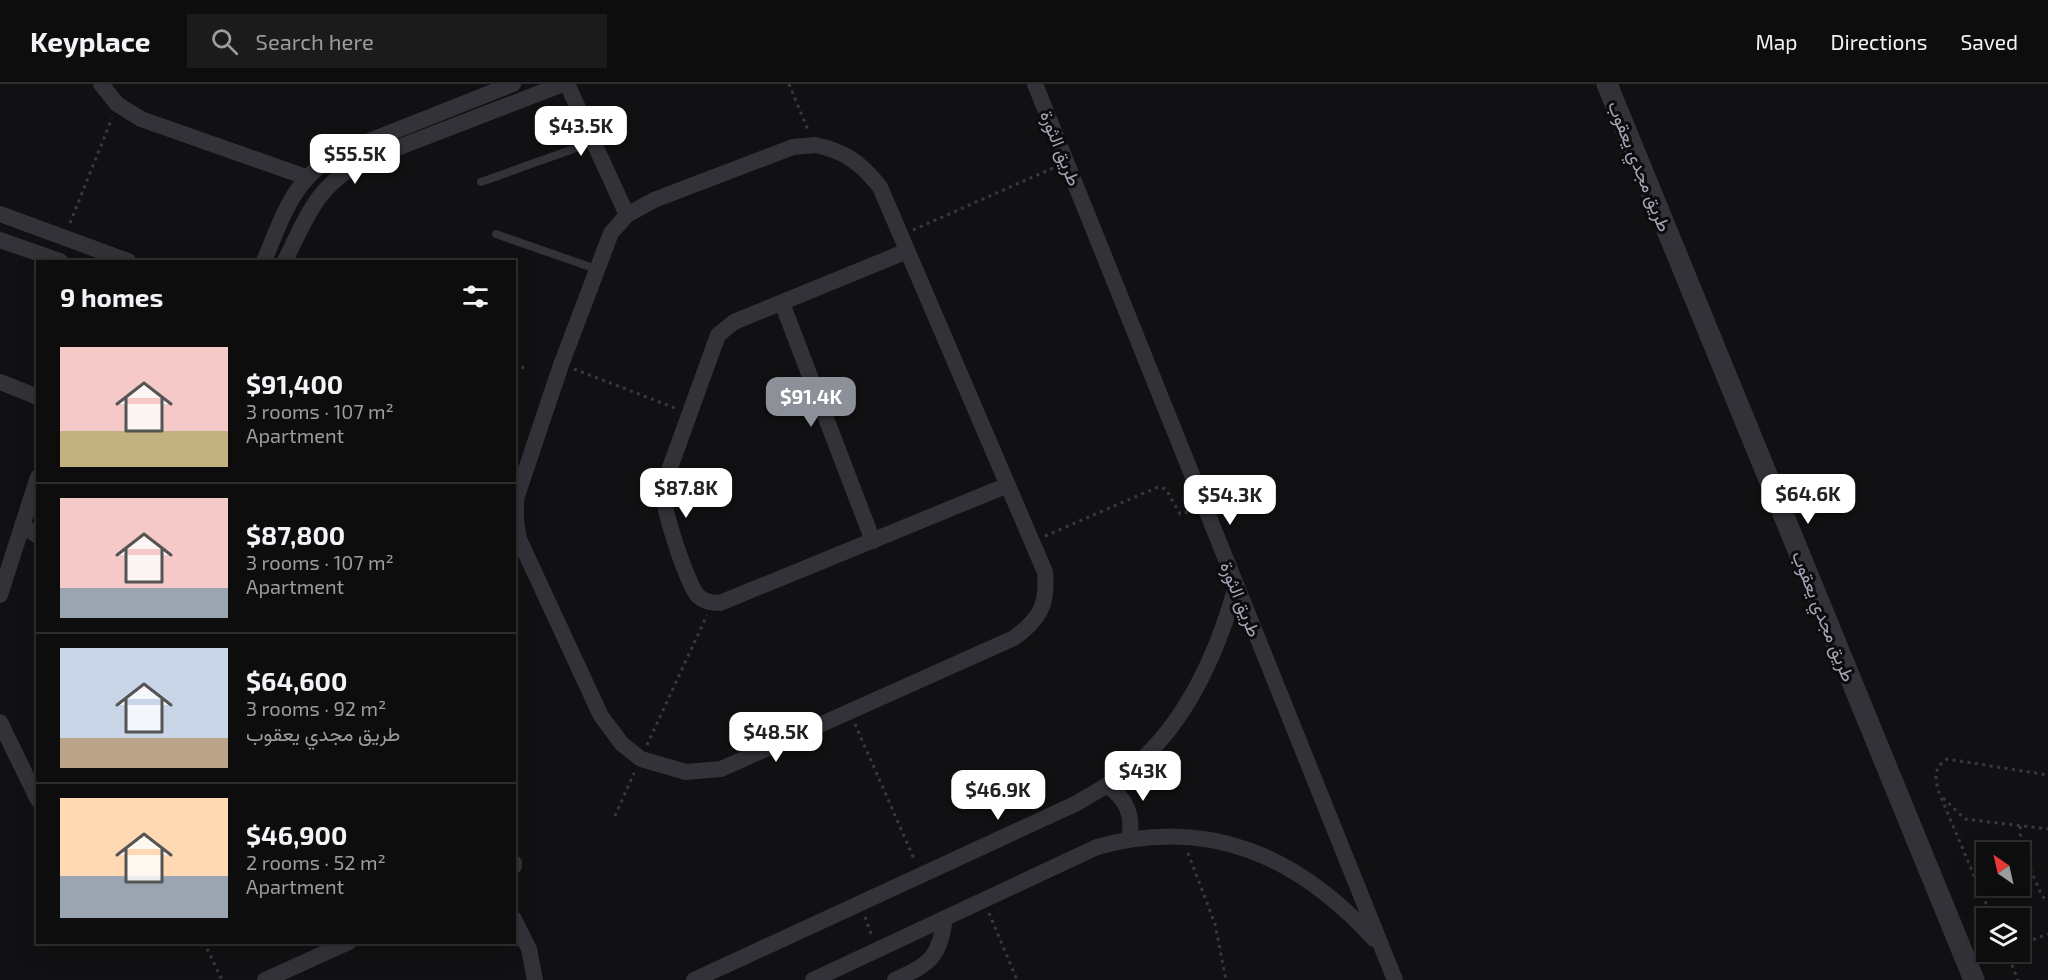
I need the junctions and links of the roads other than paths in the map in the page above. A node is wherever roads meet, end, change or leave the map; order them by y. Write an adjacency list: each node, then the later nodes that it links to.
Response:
1 (101, 84): 8 (street)
2 (513, 84): 6 (street)
3 (565, 84): 6 (street); 7 (street)
4 (1035, 84): 29 (street, طريق الثورة)
5 (1607, 84): 45 (street, طريق مجدي يعقوب)
6 (440, 122): 8 (street); 18 (street)
7 (593, 142): 9 (lane); 11 (street)
8 (306, 177): 17 (street)
9 (481, 183)
10 (0, 214): 16 (street)
11 (627, 215): 14 (street); 19 (street)
12 (495, 234): 19 (lane)
13 (0, 240): 15 (street)
14 (904, 243): 20 (street); 24 (street)
15 (57, 260)
16 (125, 260)
17 (264, 260)
18 (286, 260)
19 (596, 269): 27 (street)
20 (782, 303): 28 (street); 28 (street)
21 (0, 382): 22 (street)
22 (36, 396)
23 (36, 483): 25 (street)
24 (1008, 485): 27 (street); 28 (street)
25 (22, 525): 26 (street); 30 (street)
26 (36, 535)
27 (517, 540)
28 (873, 541)
29 (1236, 586): 32 (street); 38 (street, طريق الثورة)
30 (0, 595)
31 (0, 722): 33 (street)
32 (1107, 786): 34 (street); 41 (street)
33 (36, 796)
34 (1129, 838): 35 (street); 38 (street)
35 (945, 918): 42 (street); 43 (street)
36 (516, 923): 40 (street)
37 (345, 944): 39 (street)
38 (1382, 948): 44 (street, طريق الثورة)
39 (265, 980)
40 (535, 980)
41 (694, 980)
42 (813, 980)
43 (895, 980)
44 (1395, 980)
45 (1974, 980)

